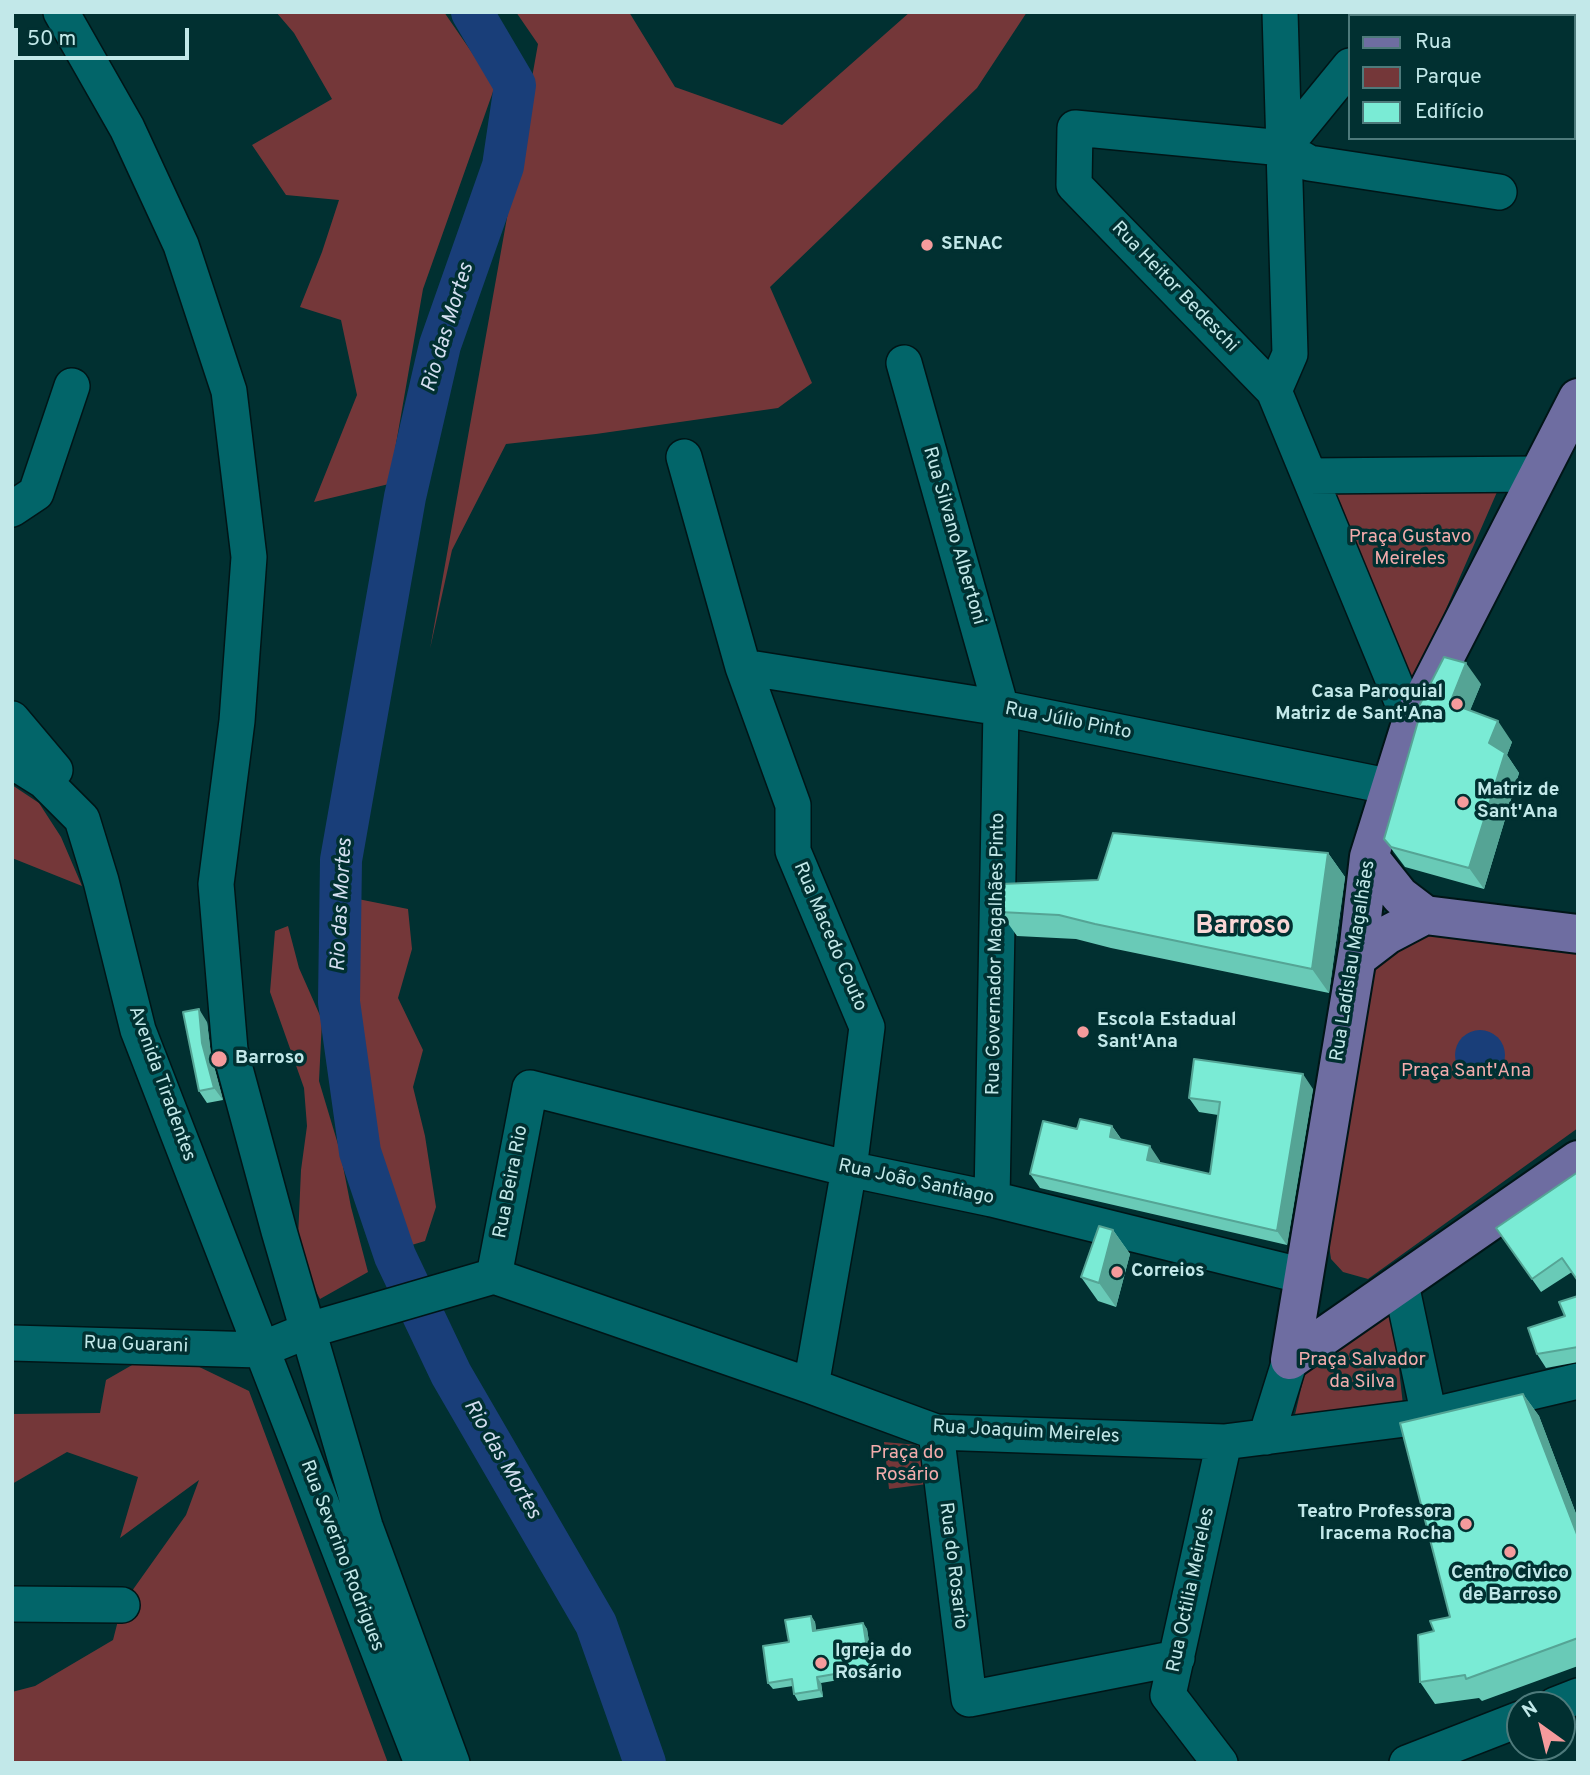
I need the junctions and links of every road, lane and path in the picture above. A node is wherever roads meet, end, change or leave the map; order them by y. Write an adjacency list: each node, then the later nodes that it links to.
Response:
1 (61, 12): 32 (street)
2 (1280, 12): 4 (street)
3 (1348, 68): 4 (street)
4 (1283, 148): 5 (street); 8 (street); 8 (street, Rua Heitor Bedeschi)
5 (1499, 192)
6 (904, 363): 15 (street, Rua Silvano Albertoni)
7 (72, 386): 13 (street)
8 (1274, 391): 12 (street)
9 (1578, 398): 11 (main road, Rua Ladislau Magalhães)
10 (684, 457): 14 (street, Rua Macedo Couto)
11 (1539, 474): 12 (street); 17 (main road, Rua Ladislau Magalhães)
12 (1309, 476): 17 (street)
13 (12, 509)
14 (743, 667): 15 (street, Rua Júlio Pinto); 27 (street, Rua Macedo Couto)
15 (1002, 708): 20 (street, Rua Júlio Pinto); 28 (street, Rua Governador Magalhães Pinto)
16 (12, 719): 19 (street)
17 (1411, 723): 20 (main road, Rua Ladislau Magalhães)
18 (12, 761): 19 (street, Avenida Tiradentes)
19 (44, 781): 34 (street, Avenida Tiradentes)
20 (1392, 787): 21 (main road, Rua Ladislau Magalhães)
21 (1369, 857): 22 (main road); 24 (main road, Rua Ladislau Magalhães)
22 (1425, 915): 23 (main road); 24 (main road)
23 (1578, 934)
24 (1357, 958): 30 (main road, Rua Ladislau Magalhães)
25 (530, 1088): 27 (street, Rua João Santiago); 29 (street, Rua Beira Rio)
26 (1578, 1160): 31 (main road)
27 (849, 1169): 28 (street, Rua João Santiago); 37 (street, Rua Macedo Couto)
28 (992, 1199): 30 (street, Rua João Santiago)
29 (494, 1276): 32 (street); 37 (street, Rua Joaquim Meireles)
30 (1304, 1276): 35 (main road, Rua Ladislau Magalhães)
31 (1401, 1284): 35 (main road); 38 (street)
32 (309, 1330): 34 (street); 47 (street)
33 (12, 1343): 34 (street, Rua Guarani)
34 (260, 1350): 46 (street, Rua Severino Rodrigues)
35 (1290, 1360): 40 (street, Rua Ladislau Magalhães)
36 (1578, 1381): 38 (street, Rua Joaquim Meireles)
37 (811, 1386): 39 (street, Rua Joaquim Meireles)
38 (1429, 1416): 40 (street, Rua Joaquim Meireles)
39 (936, 1432): 41 (street, Rua Joaquim Meireles); 44 (street, Rua do Rosario)
40 (1266, 1437): 41 (street, Rua Joaquim Meireles)
41 (1224, 1442): 44 (street, Rua Octilia Meireles)
42 (12, 1604): 43 (street)
43 (122, 1605)
44 (1177, 1658): 48 (street, Rua Octilia Meireles)
45 (1506, 1724): 49 (street)
46 (422, 1763)
47 (452, 1763)
48 (1220, 1763)
49 (1407, 1763)

